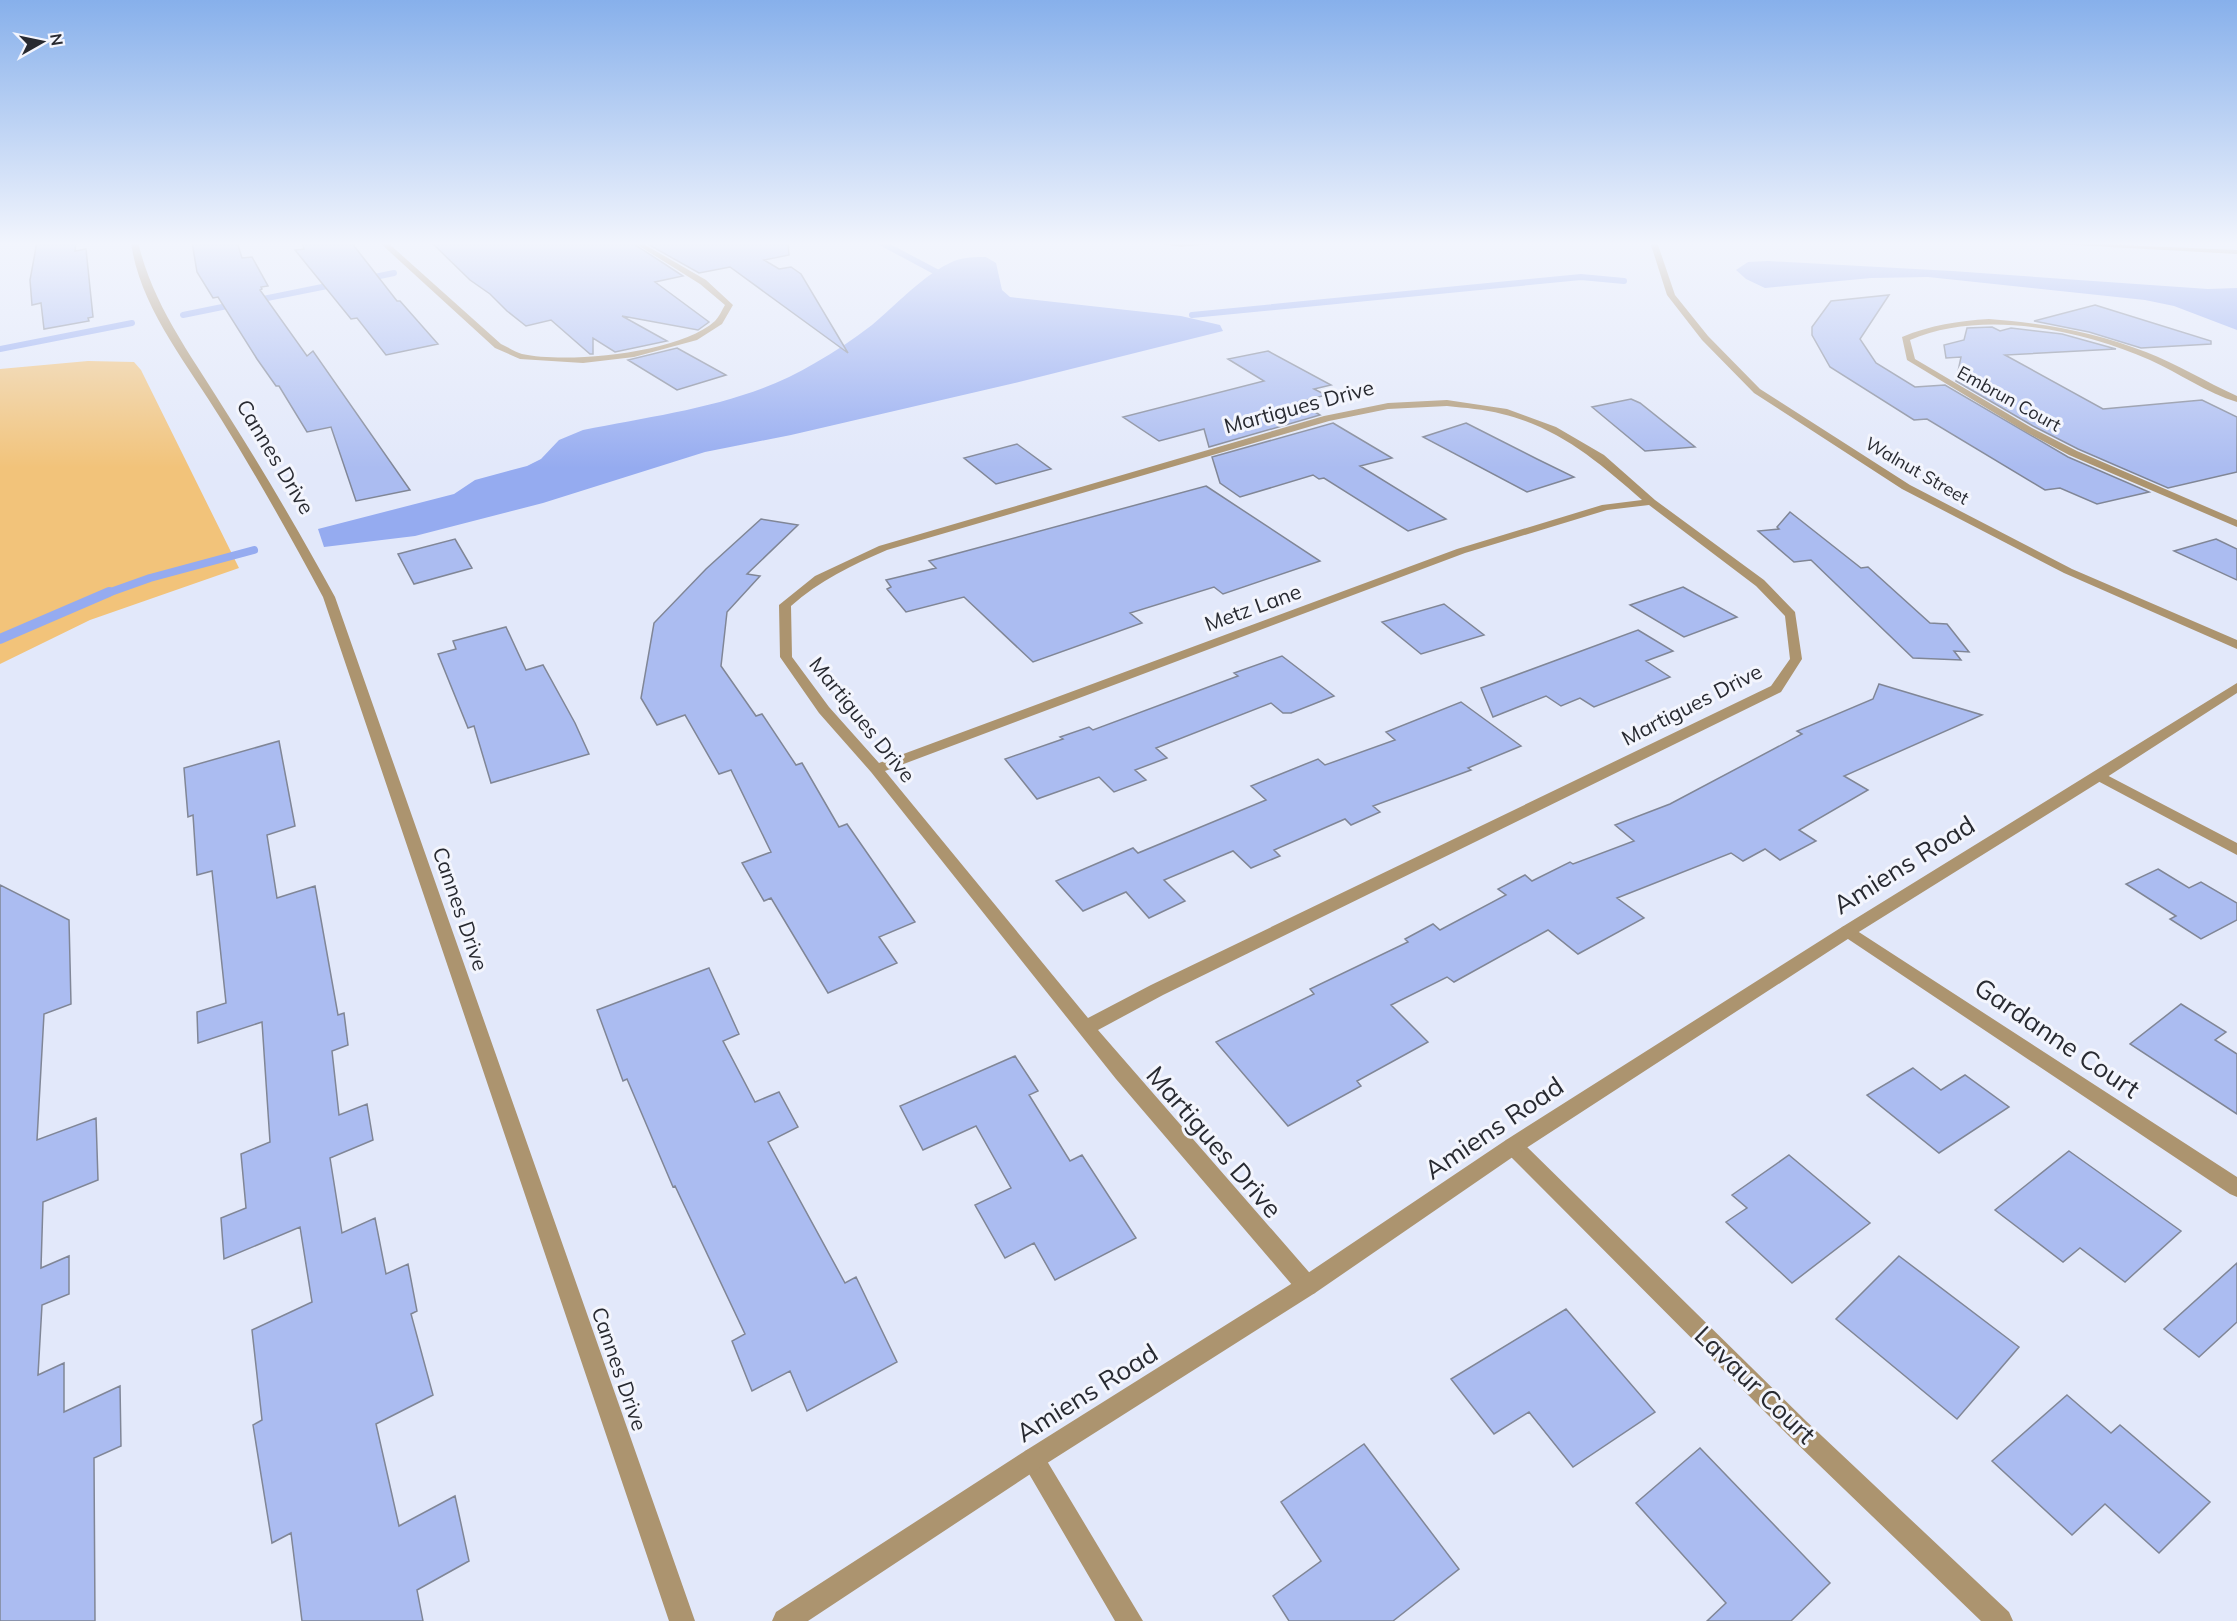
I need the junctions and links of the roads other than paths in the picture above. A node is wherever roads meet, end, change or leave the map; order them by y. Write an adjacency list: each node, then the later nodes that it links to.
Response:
1 (164, 318): 19 (street, Cannes Drive)
2 (466, 318): 3 (street)
3 (722, 318)
4 (1689, 318): 8 (street, Walnut Street)
5 (2237, 399): 7 (street, Embrun Court)
6 (1651, 502): 10 (street, Metz Lane); 10 (street, Martigues Drive); 14 (street, Martigues Drive)
7 (2237, 524)
8 (2237, 645)
9 (2237, 687): 11 (street, Amiens Road)
10 (876, 769): 14 (street, Martigues Drive)
11 (2099, 776): 12 (street); 13 (street, Amiens Road)
12 (2237, 850)
13 (1848, 931): 15 (street, Amiens Road); 16 (street, Gardanne Court)
14 (1086, 1028): 17 (street, Martigues Drive)
15 (1513, 1146): 17 (street, Amiens Road); 22 (street, Lavaur Court)
16 (2237, 1188)
17 (1307, 1286): 18 (street, Amiens Road)
18 (1033, 1459): 20 (street, Amiens Road); 21 (street)
19 (682, 1621)
20 (785, 1621)
21 (1130, 1621)
22 (2000, 1621)

